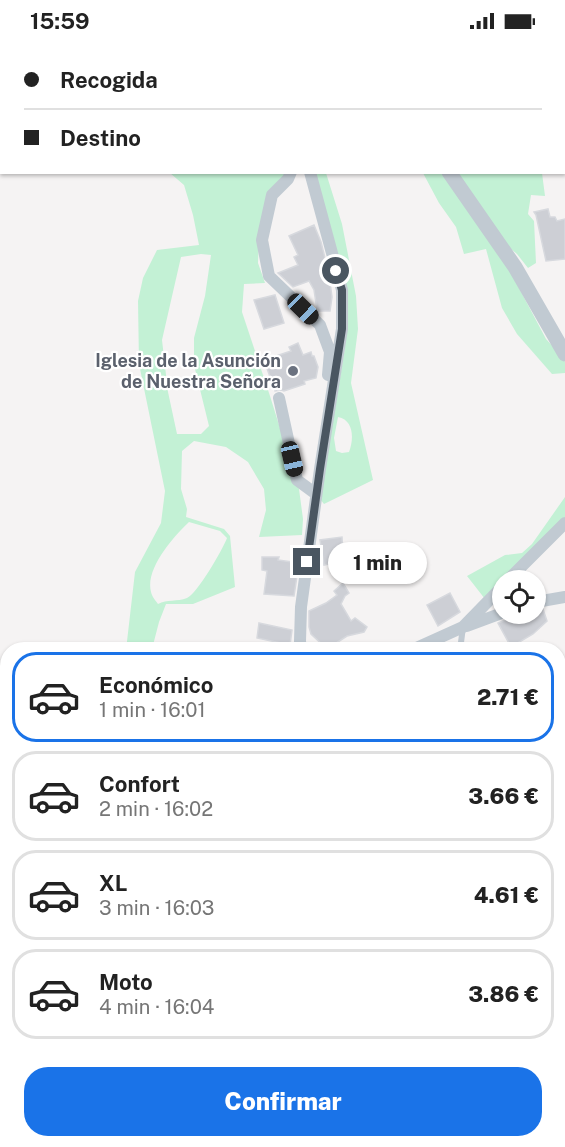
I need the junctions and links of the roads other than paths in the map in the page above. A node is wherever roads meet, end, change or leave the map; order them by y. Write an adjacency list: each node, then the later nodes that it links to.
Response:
1 (290, 174): 6 (street)
2 (311, 174): 6 (street)
3 (450, 174): 4 (street)
4 (565, 354)
5 (279, 398): 7 (street)
6 (320, 469): 7 (street)
7 (316, 494): 15 (street)
8 (565, 523): 9 (street)
9 (518, 570)
10 (492, 597): 14 (street)
11 (565, 597): 12 (street)
12 (546, 600)
13 (492, 617): 14 (street)
14 (464, 627): 16 (street); 17 (lane)
15 (300, 642)
16 (430, 642)
17 (461, 642)

